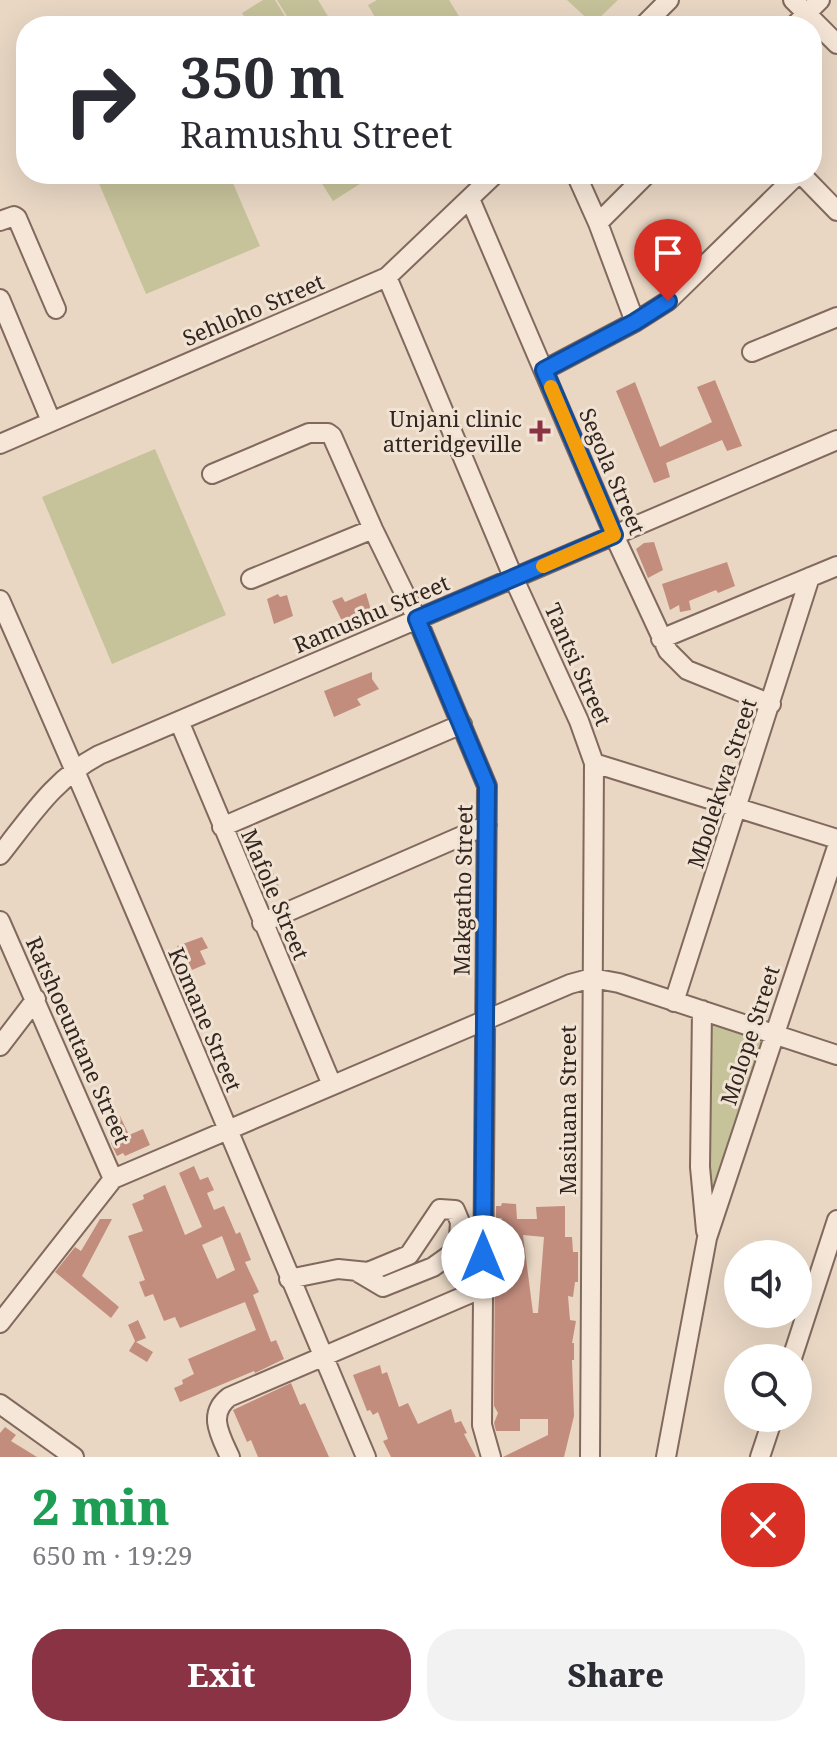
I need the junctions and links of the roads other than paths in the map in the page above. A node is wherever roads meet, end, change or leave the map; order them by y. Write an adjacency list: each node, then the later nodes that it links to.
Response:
1 (669, 0): 4 (street)
2 (820, 0): 3 (street)
3 (798, 13)
4 (653, 16)
5 (485, 184): 10 (street, Sehloho Street)
6 (580, 184): 13 (street)
7 (637, 184): 13 (street)
8 (790, 184): 18 (street)
9 (810, 184): 11 (street)
10 (470, 199): 14 (street, Sehloho Street); 20 (street, Segola Street)
11 (837, 211)
12 (0, 221): 16 (street)
13 (598, 223): 18 (street)
14 (387, 277): 21 (street, Sehloho Street); 30 (street, Tantsi Street)
15 (0, 299): 21 (street)
16 (56, 309)
17 (837, 317): 19 (street)
18 (635, 322): 20 (street)
19 (752, 352)
20 (544, 370): 26 (street, Segola Street)
21 (51, 421): 23 (street, Sehloho Street)
22 (837, 440): 26 (street, Ramushu Street)
23 (0, 444)
24 (212, 474): 25 (street, Makgatho Street)
25 (373, 529): 29 (street); 32 (street, Makgatho Street)
26 (614, 535): 30 (street, Ramushu Street); 33 (street, Segola Street)
27 (837, 566): 28 (street)
28 (810, 577): 33 (street); 34 (street, Mbolekwa Street)
29 (251, 579)
30 (514, 579): 32 (street, Ramushu Street); 37 (street, Tantsi Street)
31 (0, 600): 38 (street, Komane Street)
32 (417, 619): 35 (street, Ramushu Street); 36 (street, Makgatho Street)
33 (661, 639): 34 (street, Segola Street)
34 (771, 704): 39 (street, Mbolekwa Street)
35 (179, 721): 38 (street, Ramushu Street); 41 (street, Mafole Street)
36 (462, 724): 40 (street, Makgatho Street); 41 (street)
37 (594, 763): 39 (street); 47 (street, Masiuana Street)
38 (75, 768): 44 (street, Ramushu Street); 56 (street, Komane Street)
39 (739, 808): 42 (street); 49 (street, Mbolekwa Street)
40 (487, 825): 46 (street); 51 (street, Makgatho Street)
41 (222, 827): 46 (street, Mafole Street)
42 (837, 839)
43 (837, 847): 52 (street, Molope Street)
44 (0, 855)
45 (0, 921): 48 (street, Ratshoeuntane Street)
46 (262, 923): 55 (street, Mafole Street)
47 (592, 978): 49 (street); 51 (street); 72 (street, Masiuana Street)
48 (36, 999): 53 (street); 57 (street, Ratshoeuntane Street)
49 (674, 1002): 50 (street)
50 (702, 1010): 52 (street); 59 (street, Molope Street)
51 (485, 1019): 55 (street); 62 (street, Makgatho Street)
52 (776, 1034): 54 (street); 59 (street, Molope Street)
53 (0, 1046)
54 (837, 1055)
55 (332, 1085): 56 (street)
56 (229, 1129): 57 (street); 61 (street, Komane Street)
57 (113, 1179): 63 (street)
58 (837, 1220): 64 (street)
59 (707, 1238): 73 (street, Molope Street)
60 (356, 1271): 60 (street); 61 (street)
61 (289, 1279): 65 (street, Komane Street)
62 (483, 1288): 65 (street); 71 (street, Makgatho Street)
63 (0, 1323)
64 (797, 1344)
65 (323, 1354): 69 (street); 70 (street, Komane Street)
66 (0, 1404): 68 (street)
67 (768, 1432): 74 (street)
68 (74, 1457)
69 (230, 1457)
70 (366, 1457)
71 (491, 1457)
72 (590, 1457)
73 (666, 1457)
74 (760, 1457)

